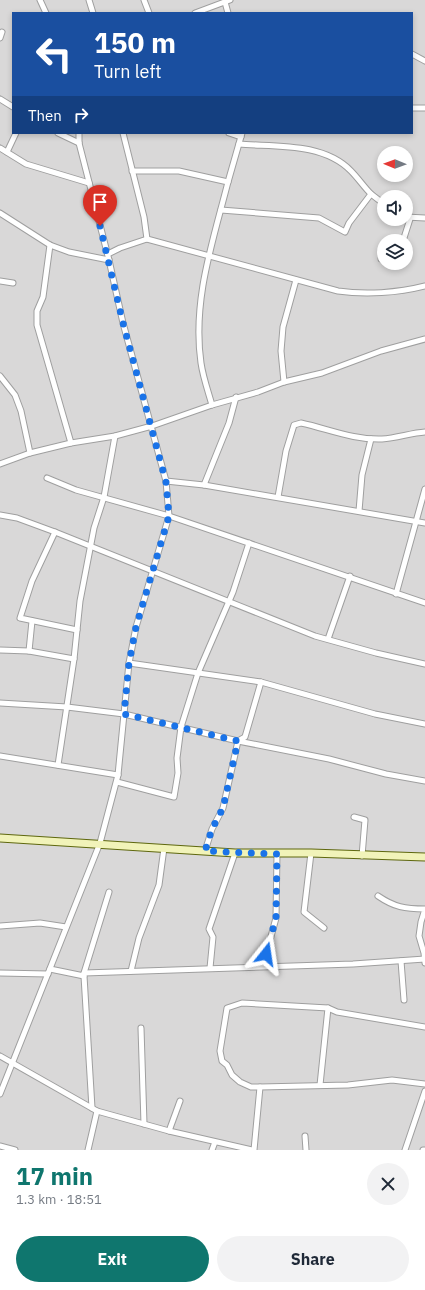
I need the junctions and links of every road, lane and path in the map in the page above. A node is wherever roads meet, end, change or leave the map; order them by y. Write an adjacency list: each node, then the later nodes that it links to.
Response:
1 (40, 0): 5 (street)
2 (89, 0): 6 (street)
3 (144, 0): 7 (street)
4 (228, 1): 8 (street); 9 (street)
5 (46, 12)
6 (93, 12)
7 (149, 12)
8 (198, 12)
9 (228, 12)
10 (413, 55): 11 (street)
11 (425, 61)
12 (0, 99): 13 (street)
13 (12, 106)
14 (413, 108): 15 (street)
15 (425, 108)
16 (15, 134): 24 (street)
17 (60, 134): 21 (street)
18 (79, 134): 21 (street)
19 (123, 134): 25 (street)
20 (242, 135): 22 (street)
21 (79, 142): 27 (street)
22 (238, 144): 26 (street); 28 (street)
23 (0, 148): 24 (street)
24 (6, 152): 27 (street)
25 (132, 171): 26 (street); 34 (street)
26 (228, 182): 30 (street)
27 (89, 183): 36 (street)
28 (371, 194): 29 (street); 30 (street)
29 (377, 199)
30 (221, 210): 37 (street)
31 (0, 213): 35 (street)
32 (413, 217): 33 (street)
33 (425, 218)
34 (147, 239): 36 (street); 37 (street)
35 (50, 245): 38 (street); 52 (street)
36 (108, 254): 38 (street)
37 (209, 257): 39 (street); 47 (street)
38 (110, 260): 48 (street)
39 (296, 280): 42 (street); 45 (street)
40 (0, 281): 41 (street)
41 (13, 282)
42 (425, 286)
43 (425, 339): 45 (street)
44 (0, 376): 53 (street)
45 (284, 382): 46 (street)
46 (236, 397): 47 (street); 57 (street)
47 (212, 405): 48 (street)
48 (152, 426): 50 (street); 56 (street)
49 (425, 432): 51 (street)
50 (115, 436): 52 (street); 59 (street)
51 (371, 439): 60 (street); 61 (street)
52 (71, 443): 53 (street)
53 (30, 453): 54 (street)
54 (0, 464)
55 (47, 478): 59 (street)
56 (166, 482): 57 (street); 63 (street)
57 (204, 485): 60 (street)
58 (425, 489): 64 (street)
59 (104, 497): 63 (street); 68 (street)
60 (278, 497): 61 (street)
61 (359, 511): 64 (street)
62 (0, 515): 66 (street)
63 (169, 516): 67 (street); 69 (street)
64 (416, 521): 65 (street); 71 (street)
65 (425, 523)
66 (55, 532): 68 (street); 74 (street)
67 (249, 543): 70 (street); 72 (street)
68 (91, 546): 69 (street); 75 (street)
69 (154, 571): 72 (street); 80 (street)
70 (350, 576): 71 (street); 76 (street)
71 (396, 594): 73 (street)
72 (229, 602): 76 (street); 82 (street)
73 (425, 603)
74 (32, 621): 75 (street); 78 (street)
75 (77, 630): 79 (street)
76 (328, 639): 81 (street)
77 (0, 650): 78 (street)
78 (29, 651): 79 (street)
79 (74, 659): 85 (street)
80 (129, 663): 82 (street); 86 (street)
81 (425, 664)
82 (198, 673): 83 (street); 88 (street)
83 (260, 682): 87 (street); 89 (street)
84 (0, 703): 85 (street)
85 (67, 707): 86 (street); 91 (street)
86 (124, 714): 88 (street); 92 (street)
87 (425, 724)
88 (181, 727): 89 (street); 94 (street)
89 (238, 741): 93 (street); 99 (street)
90 (0, 756): 91 (street)
91 (58, 765): 92 (street)
92 (118, 775): 94 (street)
93 (425, 781)
94 (116, 782): 97 (street)
95 (354, 817): 103 (street)
96 (0, 838): 97 (street)
97 (100, 843): 98 (street); 108 (street)
98 (164, 848): 99 (street); 114 (street)
99 (205, 851): 100 (street)
100 (235, 853): 102 (street); 113 (street)
101 (311, 853): 102 (street); 103 (street); 109 (street)
102 (277, 854): 112 (street)
103 (362, 856): 104 (street)
104 (425, 857)
105 (109, 892): 117 (street)
106 (378, 896): 110 (street)
107 (0, 926): 108 (street)
108 (66, 928): 115 (street)
109 (324, 928)
110 (425, 960): 111 (street)
111 (401, 961): 112 (street); 118 (street)
112 (263, 966): 113 (street)
113 (210, 968): 114 (street)
114 (131, 971): 117 (street)
115 (49, 972): 116 (street); 117 (street); 123 (street)
116 (0, 973)
117 (84, 974): 130 (street)
118 (404, 1000)
119 (328, 1008): 120 (street); 125 (street); 126 (street)
120 (425, 1027)
121 (141, 1028): 132 (street)
122 (0, 1056): 123 (street)
123 (13, 1063): 128 (street); 130 (street)
124 (425, 1084): 125 (street)
125 (320, 1085): 126 (street)
126 (260, 1088): 140 (street)
127 (425, 1091): 142 (street)
128 (0, 1094)
129 (180, 1101): 133 (street)
130 (92, 1108): 131 (street)
131 (97, 1111): 132 (street); 138 (street)
132 (144, 1124): 133 (street)
133 (169, 1131): 135 (street)
134 (305, 1136): 141 (street)
135 (215, 1142): 139 (street); 140 (street)
136 (0, 1146): 137 (street)
137 (15, 1150)
138 (88, 1150)
139 (212, 1150)
140 (250, 1150)
141 (306, 1150)
142 (405, 1150)

